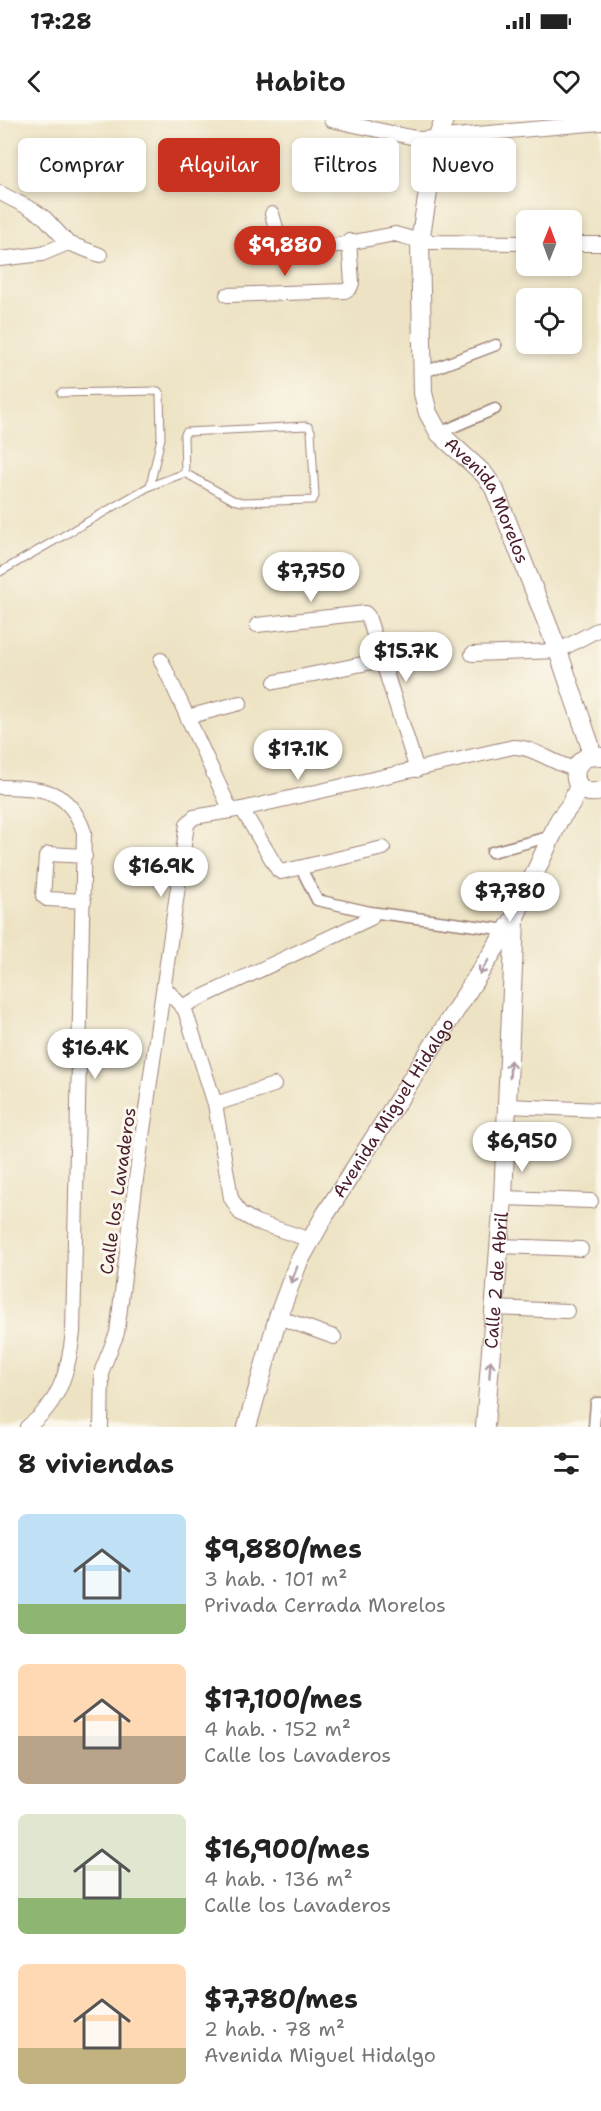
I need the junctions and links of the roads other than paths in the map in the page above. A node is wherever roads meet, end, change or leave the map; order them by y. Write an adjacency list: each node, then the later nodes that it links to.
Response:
1 (332, 120): 4 (street)
2 (444, 120): 5 (street, Avenida Morelos)
3 (601, 123): 5 (street)
4 (415, 138)
5 (437, 138)
6 (428, 192): 10 (street, Avenida Morelos)
7 (0, 193): 11 (street)
8 (272, 214): 9 (street)
9 (350, 241): 10 (street); 17 (street)
10 (420, 241): 12 (street); 19 (street, Avenida Morelos)
11 (68, 243): 15 (street); 16 (street)
12 (516, 243)
13 (582, 244): 14 (street)
14 (601, 244)
15 (100, 255)
16 (0, 259)
17 (227, 295)
18 (496, 345): 19 (street)
19 (422, 373): 22 (street, Avenida Morelos)
20 (61, 393): 24 (lane)
21 (495, 409): 22 (street)
22 (439, 433): 28 (street, Avenida Morelos)
23 (185, 473): 23 (lane); 24 (lane)
24 (150, 486): 25 (lane)
25 (0, 572)
26 (257, 625): 31 (street)
27 (601, 628): 28 (street)
28 (558, 651): 29 (street); 35 (street, Avenida Morelos)
29 (472, 654)
30 (161, 660): 34 (street)
31 (382, 660): 32 (street); 36 (street)
32 (275, 682)
33 (240, 703): 34 (street)
34 (187, 717): 39 (street)
35 (596, 757): 37 (street)
36 (417, 770): 37 (street, Calle los Lavaderos); 39 (street, Calle los Lavaderos)
37 (586, 785): 40 (street, Avenida Miguel Hidalgo)
38 (0, 787): 43 (street)
39 (237, 810): 44 (street); 48 (street, Calle los Lavaderos)
40 (552, 836): 42 (street); 47 (street, Avenida Miguel Hidalgo)
41 (383, 848): 44 (street)
42 (492, 852)
43 (85, 856): 45 (street); 45 (street)
44 (301, 868): 47 (street)
45 (84, 901): 64 (street)
46 (371, 918): 49 (street)
47 (509, 934): 52 (street, Calle 2 de Abril, one-way to 47); 56 (street, Avenida Miguel Hidalgo, one-way to 56)
48 (165, 988): 49 (street); 65 (street, Calle los Lavaderos)
49 (183, 1006): 51 (street)
50 (274, 1085): 51 (street)
51 (215, 1104): 56 (street)
52 (508, 1106): 53 (street); 54 (street, Calle 2 de Abril)
53 (601, 1110)
54 (503, 1198): 55 (street); 57 (street, Calle 2 de Abril)
55 (591, 1201)
56 (311, 1240): 61 (street, Avenida Miguel Hidalgo, one-way to 61)
57 (499, 1246): 58 (street); 59 (street, Calle 2 de Abril)
58 (581, 1249)
59 (494, 1308): 60 (street); 67 (street, Calle 2 de Abril, one-way to 59)
60 (567, 1311)
61 (278, 1317): 62 (street); 66 (street, Avenida Miguel Hidalgo)
62 (334, 1337)
63 (598, 1403): 68 (street)
64 (27, 1427)
65 (101, 1427)
66 (247, 1427)
67 (485, 1427)
68 (594, 1427)

